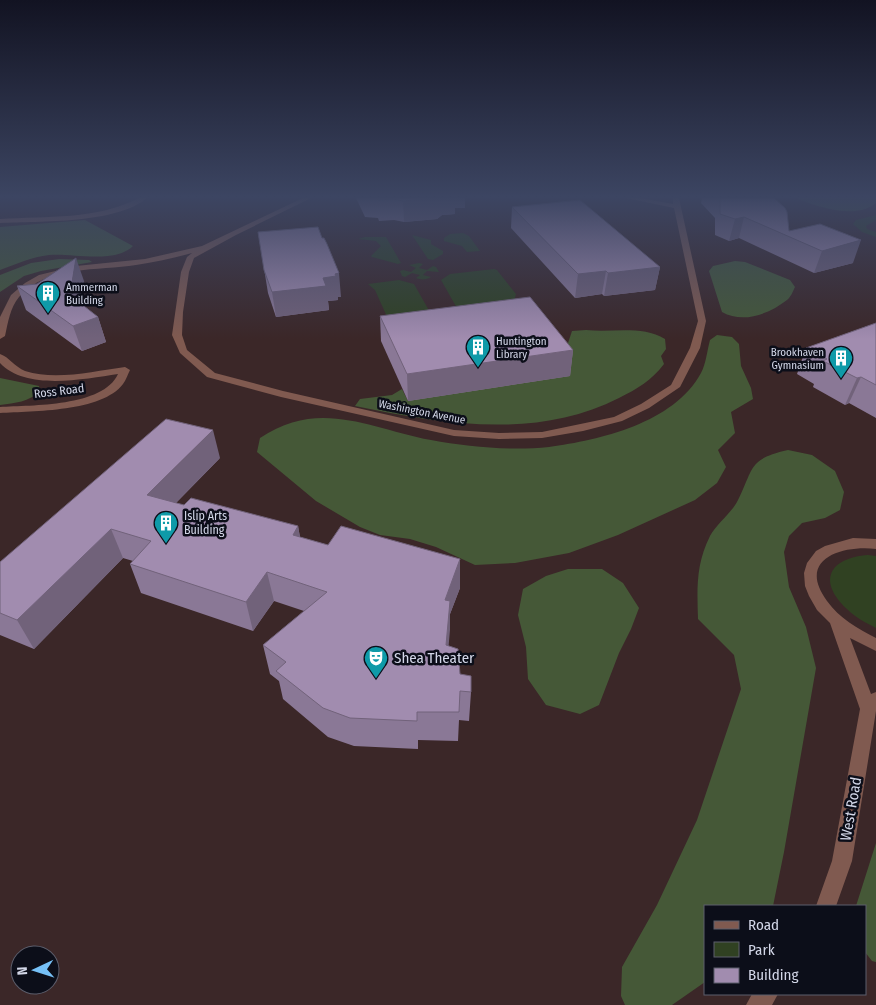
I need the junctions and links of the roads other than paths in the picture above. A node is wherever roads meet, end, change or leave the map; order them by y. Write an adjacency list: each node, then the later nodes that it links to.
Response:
1 (210, 245): 3 (street, Washington Avenue)
2 (686, 245): 3 (street, Washington Avenue)
3 (206, 247): 4 (street, Washington Avenue)
4 (0, 336)
5 (0, 357): 6 (street, Ross Road)
6 (0, 410)
7 (876, 544): 8 (street)
8 (836, 620): 9 (street); 10 (street, West Road)
9 (876, 645)
10 (872, 704): 11 (street, West Road)
11 (826, 905)
12 (766, 995): 13 (street)
13 (757, 1005)

